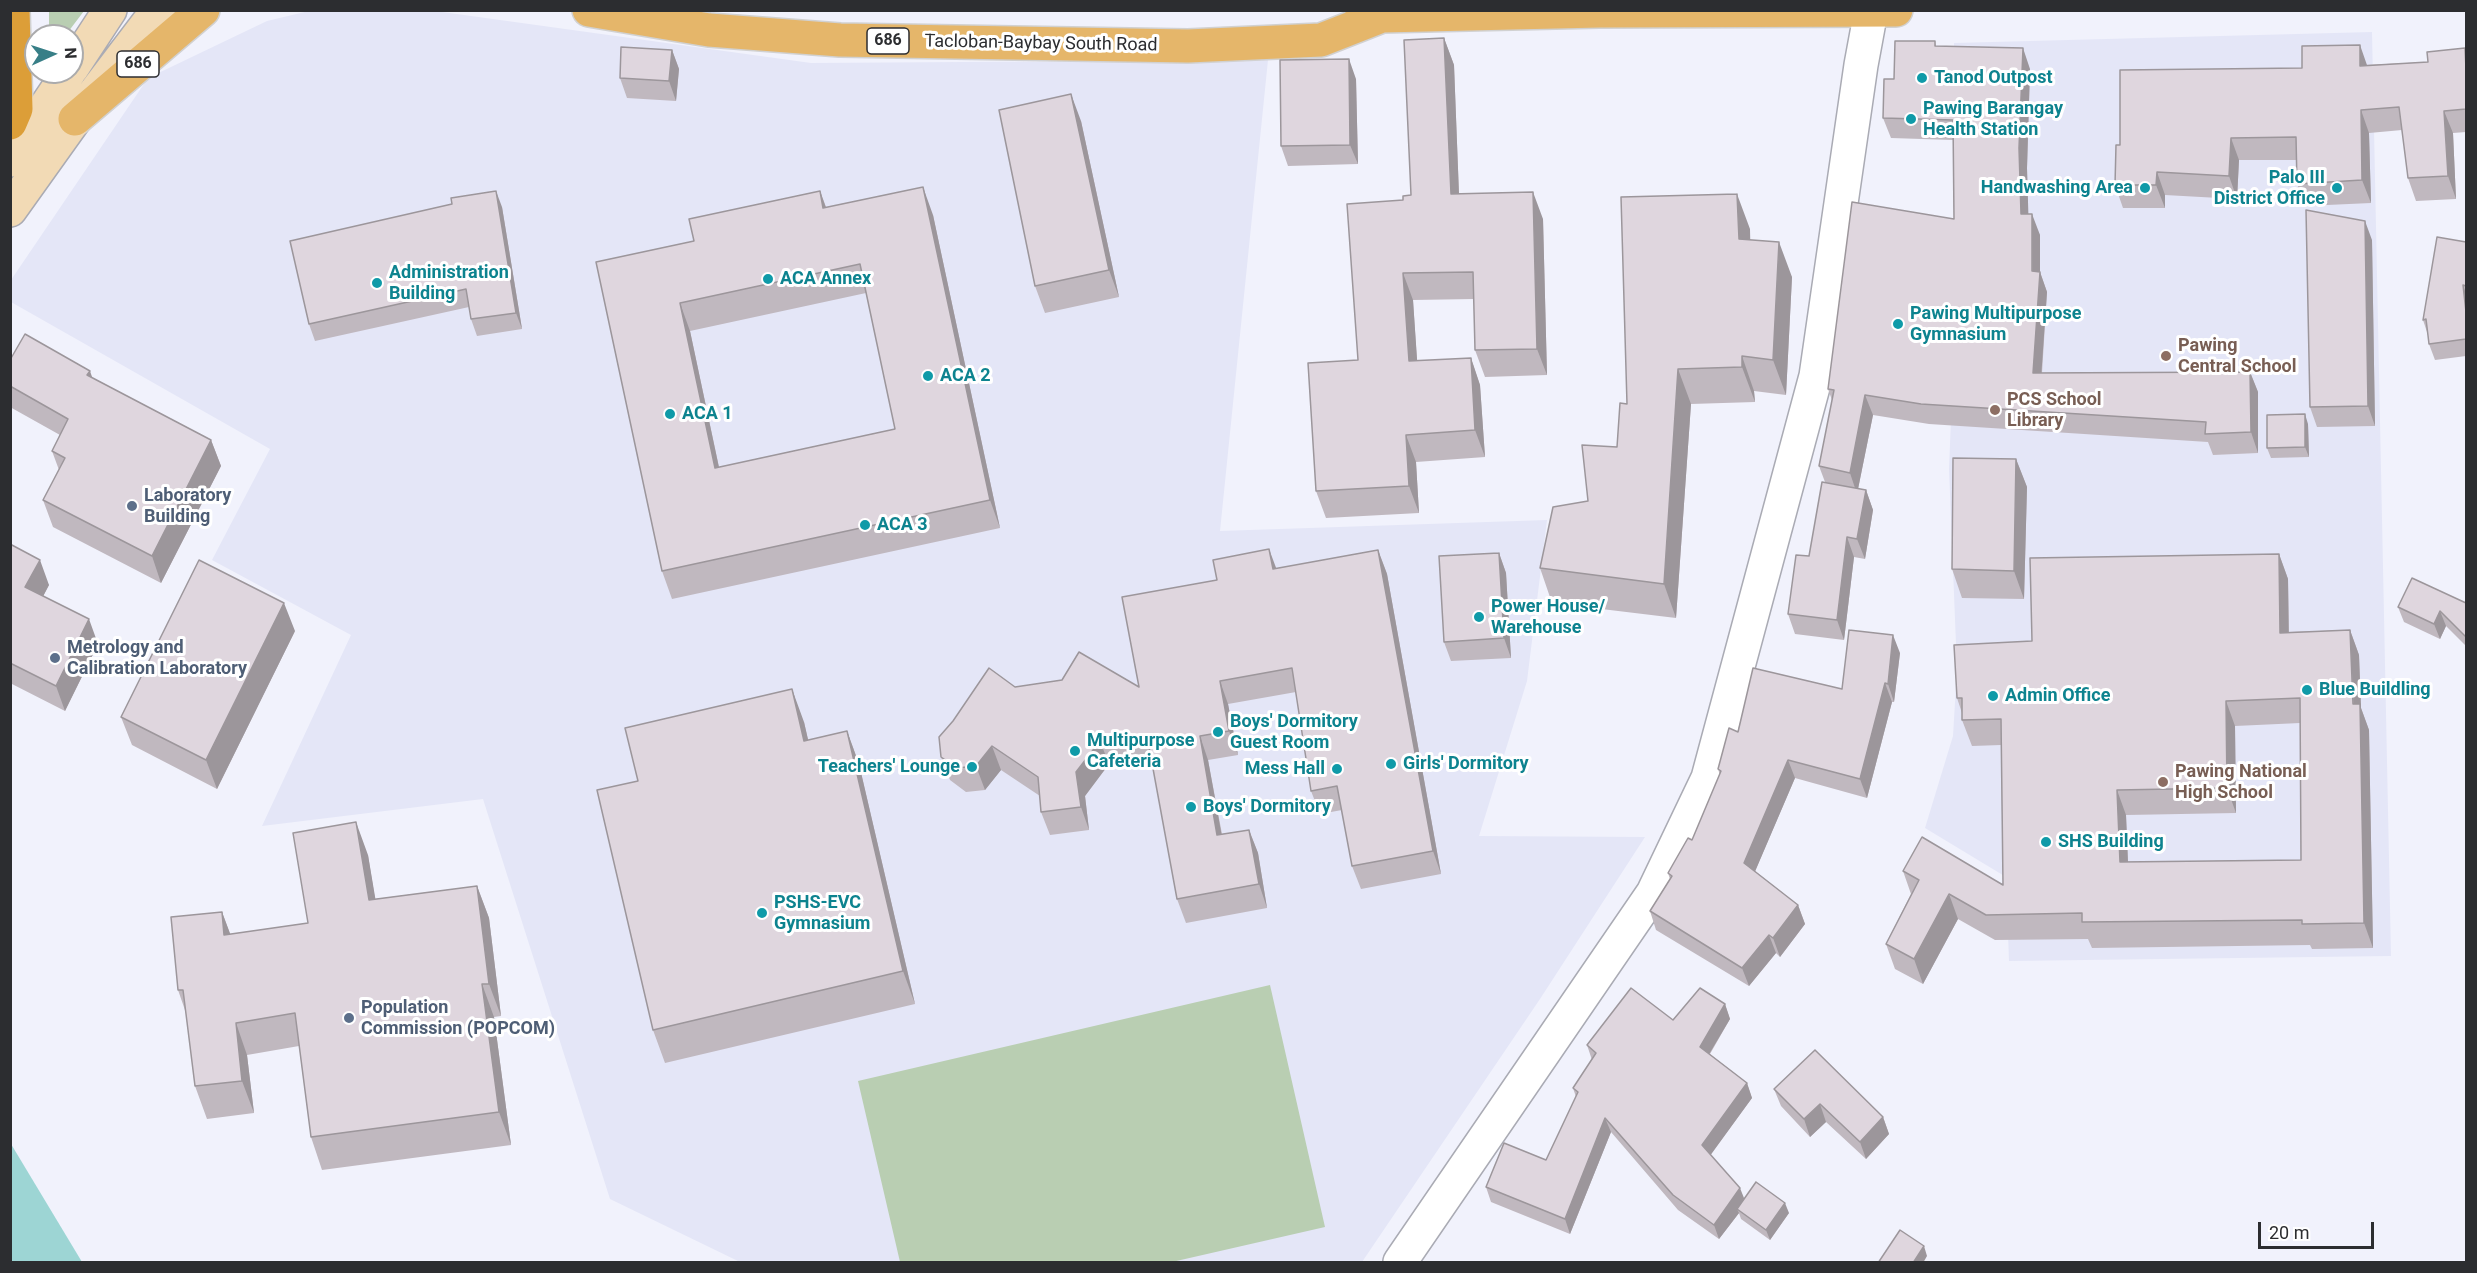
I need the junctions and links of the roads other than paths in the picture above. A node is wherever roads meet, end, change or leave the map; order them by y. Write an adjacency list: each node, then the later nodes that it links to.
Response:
1 (13, 10): 11 (highway)
2 (110, 10): 8 (main road)
3 (158, 10): 10 (main road, 686)
4 (203, 10): 10 (main road, 686)
5 (589, 10): 7 (main road, Tacloban-Baybay South Road / 686)
6 (1884, 11): 7 (main road, Tacloban-Baybay South Road / 686); 14 (street)
7 (1369, 13)
8 (84, 50)
9 (61, 84): 12 (main road)
10 (75, 119): 13 (main road, 686)
11 (10, 123)
12 (10, 160)
13 (10, 210)
14 (1400, 1263)

